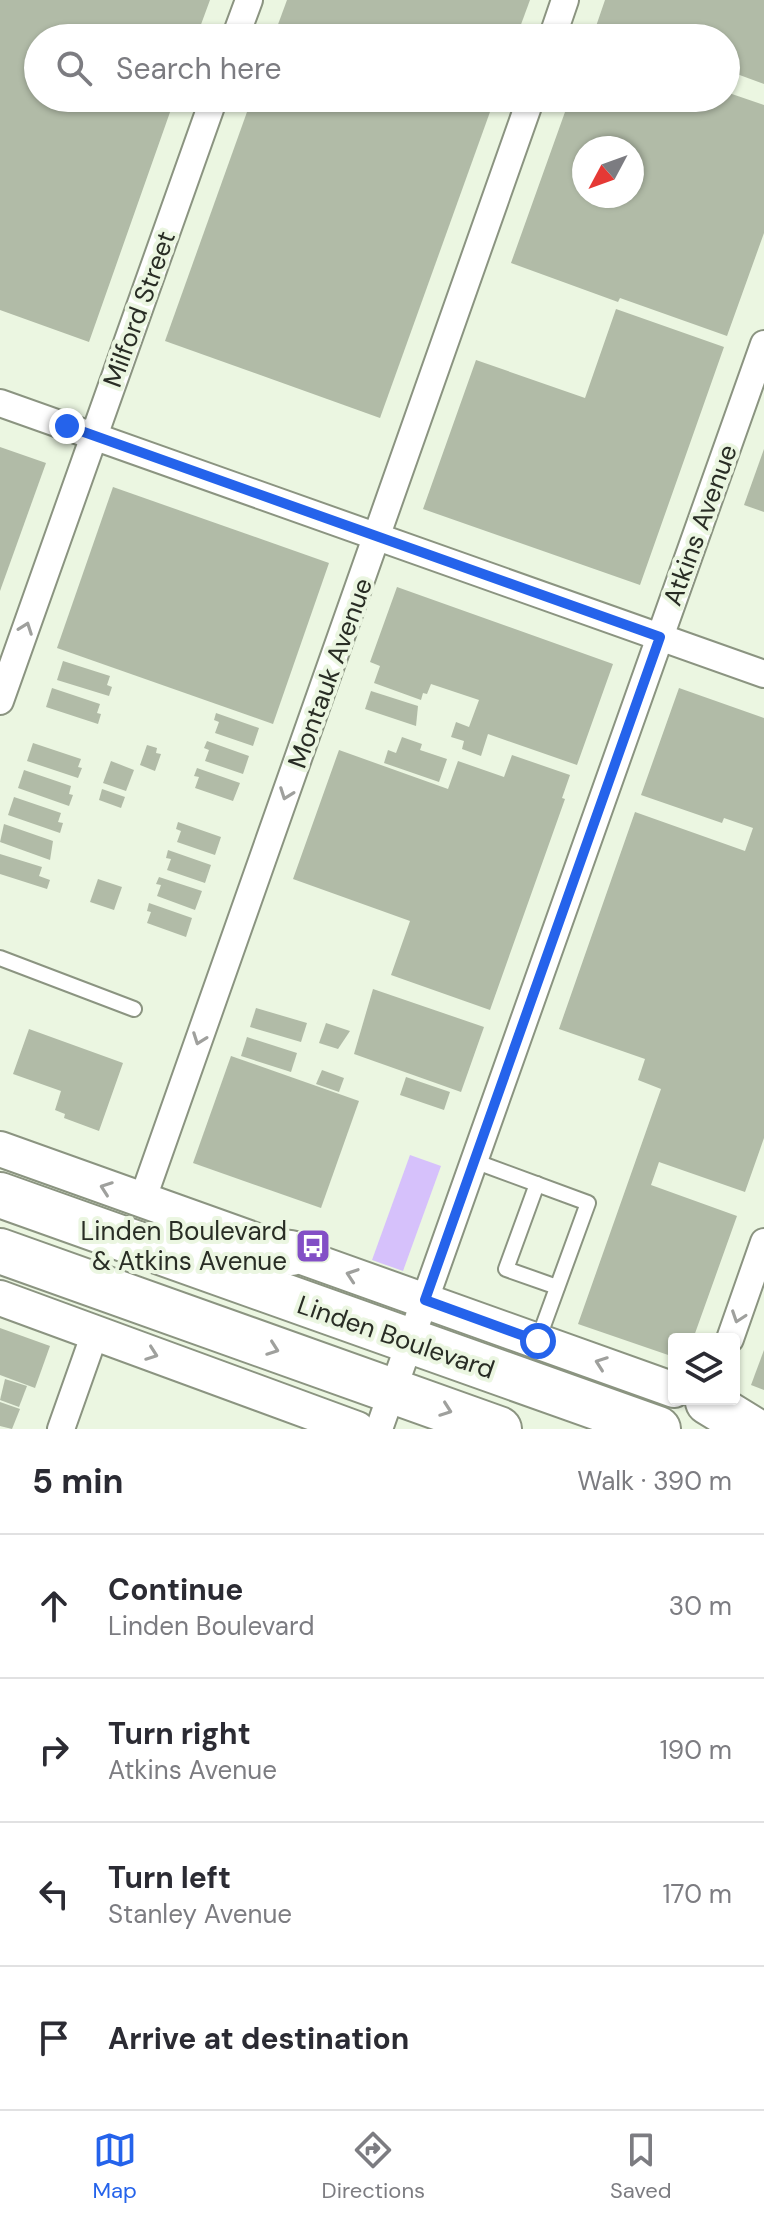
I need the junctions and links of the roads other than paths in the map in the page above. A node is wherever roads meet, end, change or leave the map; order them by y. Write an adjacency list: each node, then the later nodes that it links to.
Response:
1 (249, 0): 3 (street)
2 (565, 0): 4 (street)
3 (240, 24)
4 (557, 24)
5 (209, 112): 9 (street, Milford Street)
6 (526, 112): 10 (street, Montauk Avenue)
7 (764, 344): 11 (street, Atkins Avenue)
8 (0, 403): 9 (street)
9 (94, 436): 10 (street); 13 (street, Milford Street, one-way to 9)
10 (378, 536): 11 (street); 20 (street, Montauk Avenue, one-way to 20)
11 (660, 637): 12 (street); 17 (street, Atkins Avenue)
12 (764, 674)
13 (0, 701)
14 (0, 958): 15 (lane)
15 (134, 1009)
16 (0, 1149): 20 (street, Linden Boulevard, one-way to 16)
17 (474, 1161): 18 (lane); 27 (street, Atkins Avenue)
18 (537, 1184): 25 (lane); 25 (lane)
19 (0, 1195): 21 (highway, Linden Boulevard)
20 (142, 1201): 24 (street, Linden Boulevard)
21 (92, 1229): 24 (highway); 31 (highway, Linden Boulevard)
22 (764, 1242): 29 (street, one-way to 29)
23 (0, 1251): 35 (highway, Linden Boulevard, one-way to 35)
24 (291, 1253): 27 (street, Linden Boulevard, one-way to 24)
25 (557, 1287): 30 (lane)
26 (0, 1298): 28 (street)
27 (425, 1300): 30 (street, Linden Boulevard); 31 (street, Atkins Avenue)
28 (95, 1333): 37 (street); 38 (street, one-way to 38)
29 (732, 1333)
30 (538, 1341): 32 (street, Linden Boulevard, one-way to 30)
31 (410, 1342): 35 (street, Atkins Avenue); 40 (highway, Linden Boulevard)
32 (668, 1386)
33 (712, 1405): 41 (highway)
34 (720, 1405): 36 (street, Linden Boulevard)
35 (386, 1410): 39 (highway, Linden Boulevard, one-way to 39)
36 (764, 1421)
37 (61, 1429)
38 (357, 1429)
39 (499, 1429)
40 (658, 1429)
41 (752, 1429)

